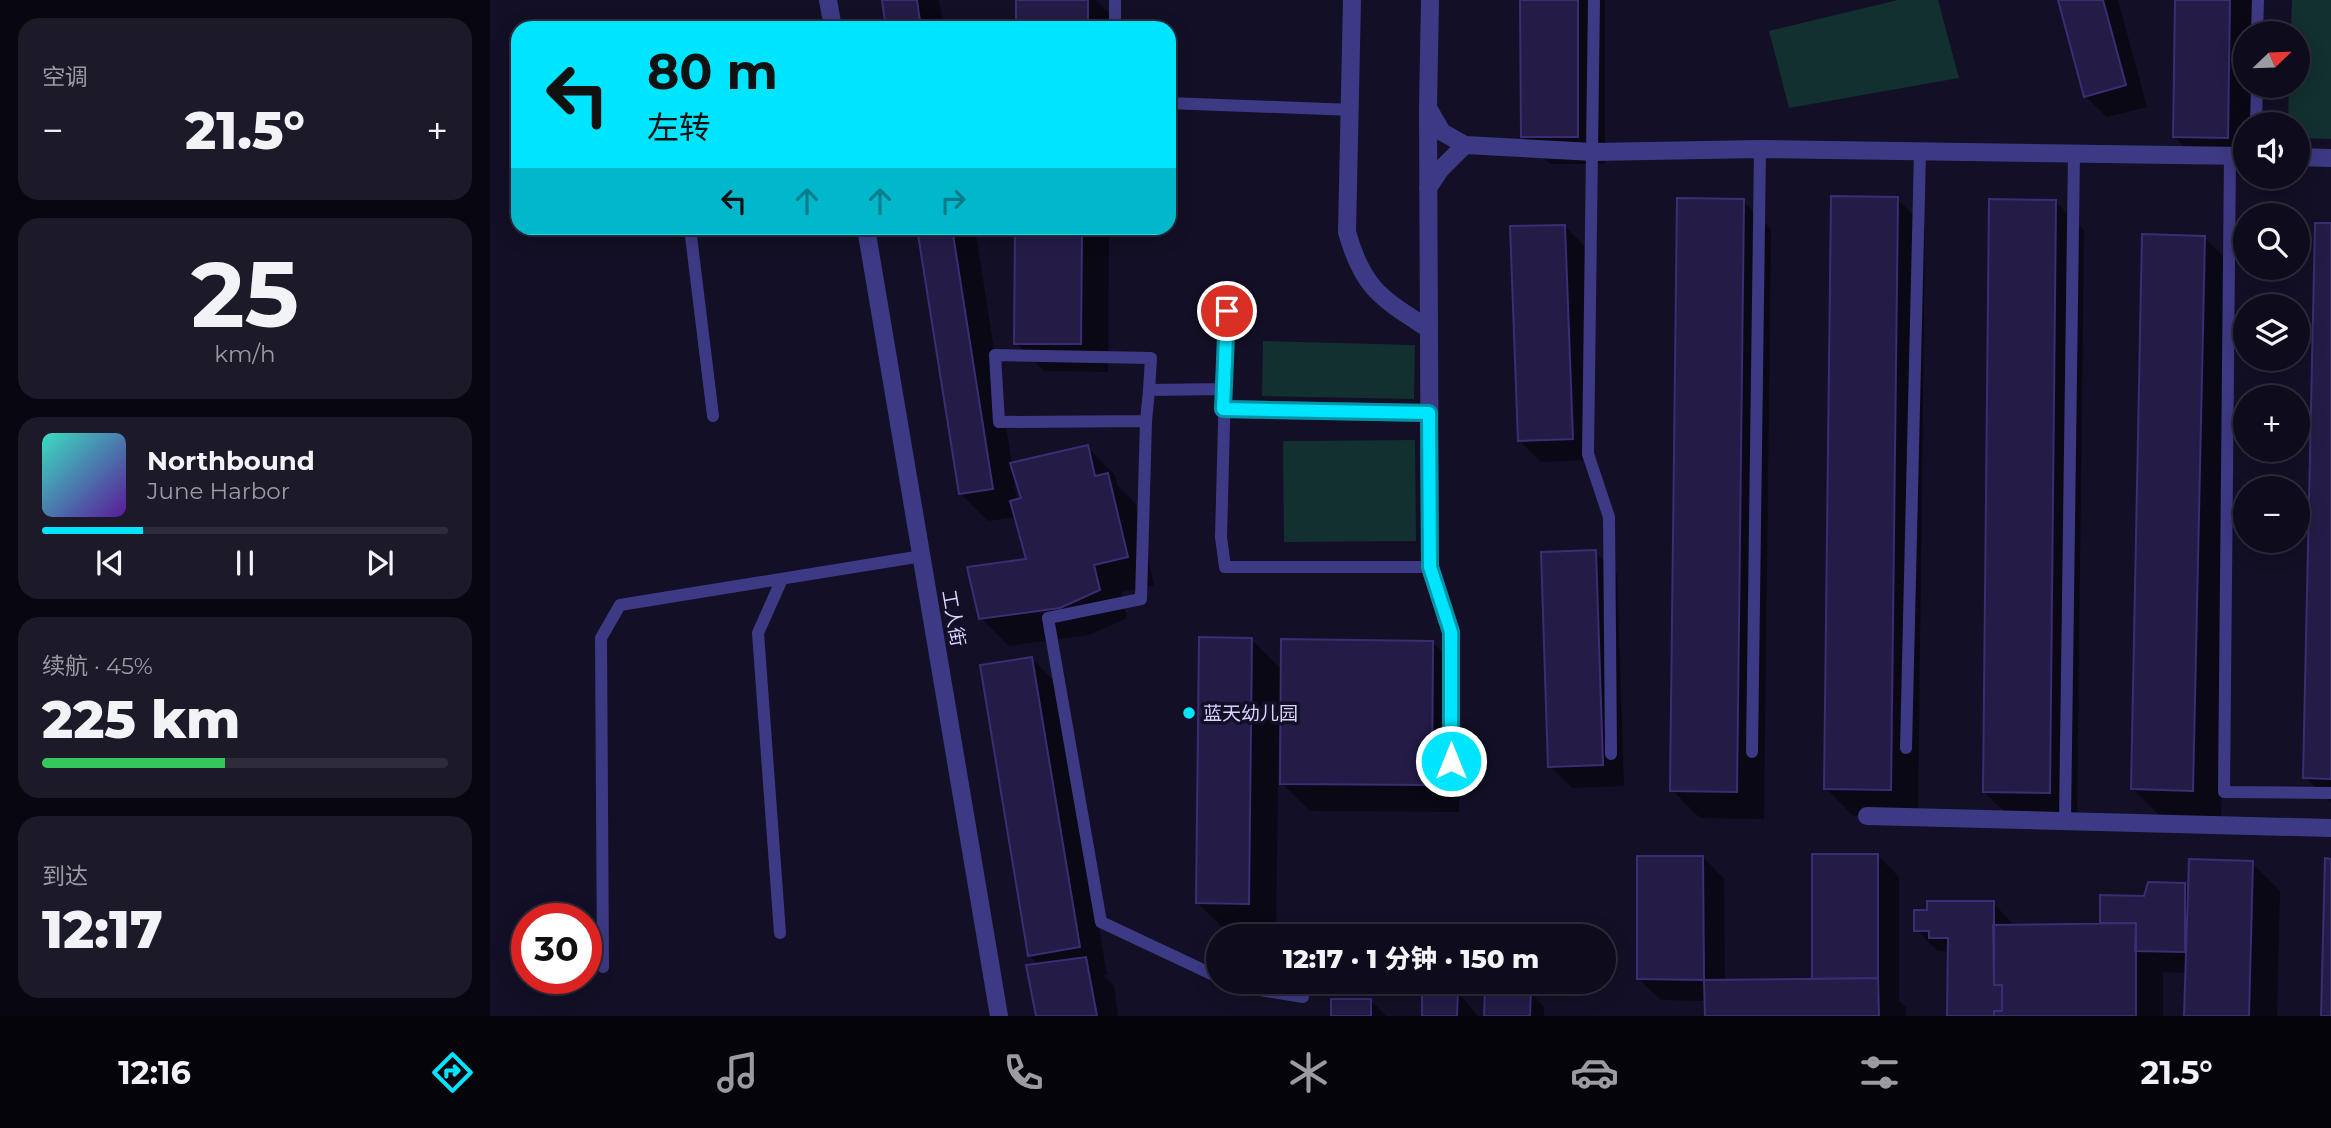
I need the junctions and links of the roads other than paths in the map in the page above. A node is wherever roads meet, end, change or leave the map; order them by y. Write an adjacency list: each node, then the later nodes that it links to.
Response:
1 (828, 0): 7 (street)
2 (1115, 0): 8 (lane)
3 (1353, 0): 12 (street)
4 (1430, 0): 11 (street)
5 (1594, 0): 16 (lane)
6 (2258, 0): 9 (lane)
7 (832, 21)
8 (1115, 21)
9 (2257, 21)
10 (1176, 103): 12 (lane)
11 (1427, 108): 13 (street); 21 (street)
12 (1352, 110): 26 (street)
13 (1465, 145): 16 (street); 21 (street)
14 (1760, 149): 15 (street); 16 (street); 37 (lane)
15 (1920, 151): 17 (street); 36 (lane)
16 (1593, 152): 38 (lane)
17 (2074, 153): 18 (street); 42 (lane)
18 (2233, 155)
19 (2310, 157): 20 (street)
20 (2331, 158)
21 (1428, 188): 26 (street)
22 (2236, 189): 40 (lane)
23 (691, 235): 31 (lane)
24 (867, 235): 33 (street, 工人街)
25 (1227, 311): 27 (lane)
26 (1429, 329): 30 (street)
27 (1224, 389): 28 (lane); 29 (lane)
28 (1149, 390): 32 (lane); 32 (lane)
29 (1223, 409): 30 (street); 34 (lane)
30 (1429, 413): 34 (street)
31 (712, 416)
32 (1146, 421): 46 (lane)
33 (922, 556): 35 (lane); 49 (street, 工人街)
34 (1430, 567): 39 (street)
35 (782, 579): 44 (lane); 45 (lane)
36 (1906, 748)
37 (1752, 752)
38 (1611, 754)
39 (1451, 761)
40 (2331, 793)
41 (1867, 816): 42 (street)
42 (2065, 821): 43 (street)
43 (2331, 828)
44 (780, 933)
45 (603, 967)
46 (1206, 971)
47 (1284, 994): 48 (lane)
48 (1303, 997)
49 (999, 1016)

